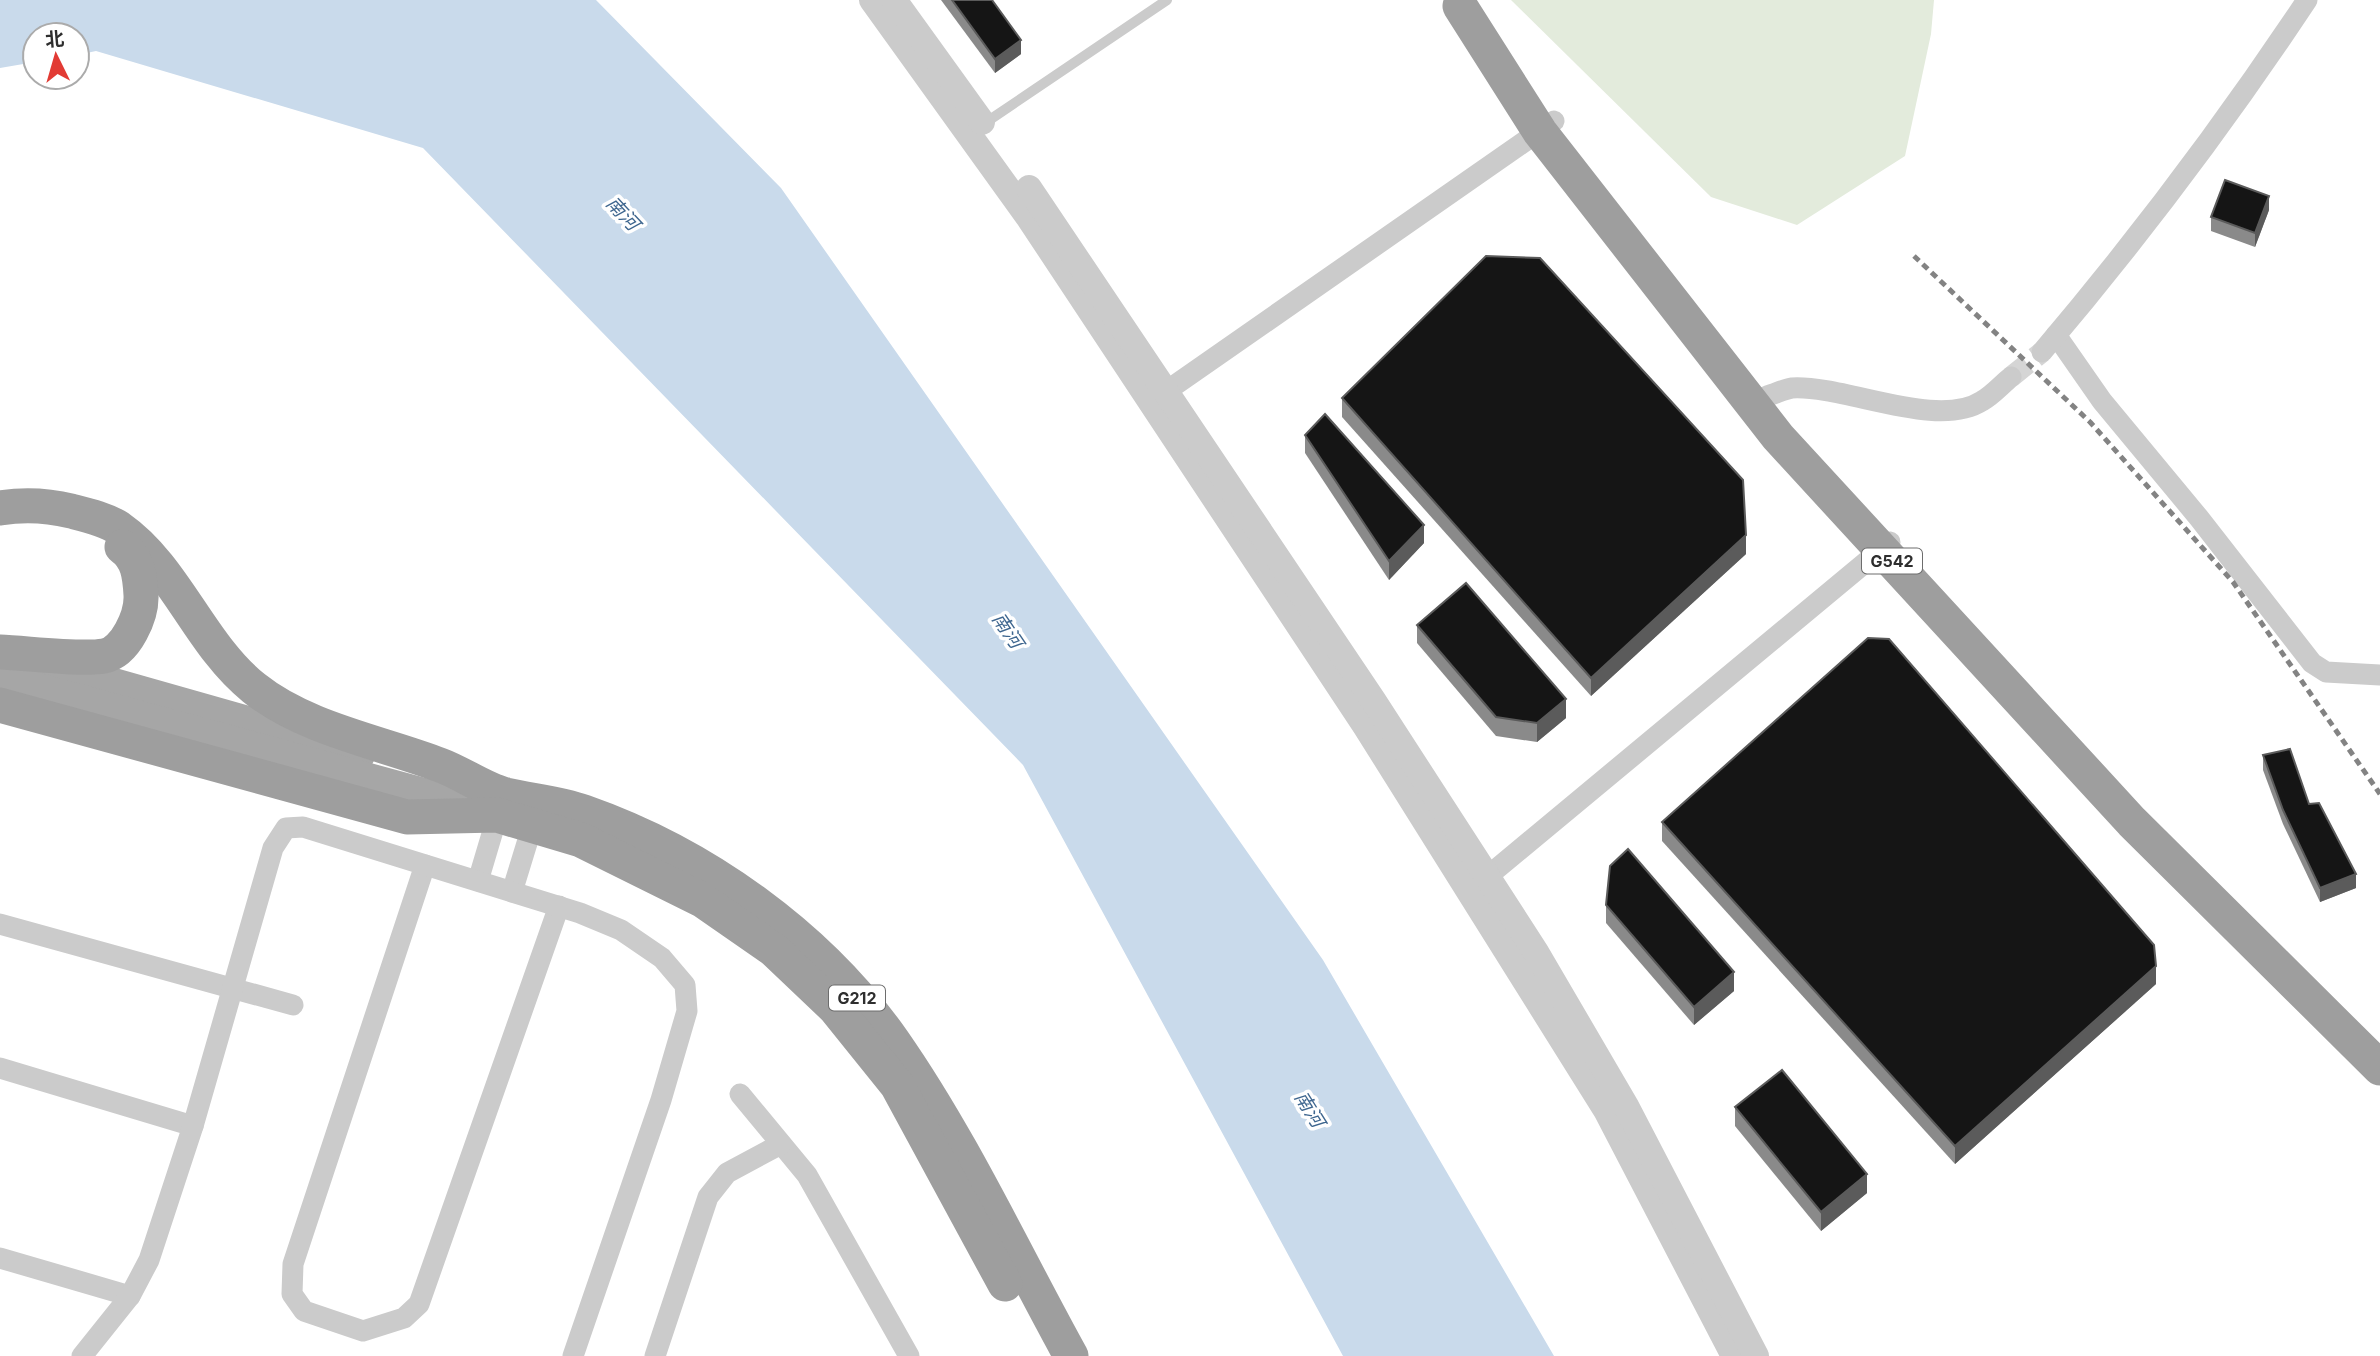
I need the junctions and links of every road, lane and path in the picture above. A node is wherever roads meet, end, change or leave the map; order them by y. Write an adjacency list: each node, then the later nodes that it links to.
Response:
1 (872, 0): 7 (street)
2 (894, 0): 7 (street)
3 (1167, 0): 7 (lane)
4 (2308, 0): 8 (street)
5 (1458, 3): 6 (highway, G542)
6 (1547, 127): 11 (highway, G542); 12 (street); 15 (highway, G542)
7 (976, 130): 12 (street)
8 (2056, 335): 9 (street); 17 (street)
9 (2042, 352)
10 (2011, 377): 11 (street)
11 (1767, 396): 15 (highway, G542)
12 (1159, 397): 24 (street)
13 (0, 508): 20 (highway)
14 (0, 520): 16 (highway)
15 (1888, 544): 24 (street); 30 (highway, G542); 32 (highway, G542)
16 (0, 652): 20 (main road)
17 (2380, 674)
18 (0, 679): 20 (main road)
19 (0, 705): 20 (highway)
20 (500, 804): 21 (highway, G212); 23 (street)
21 (536, 813): 25 (street); 42 (highway, G212); 43 (highway, G212)
22 (425, 865): 23 (street); 26 (street); 28 (street)
23 (478, 881): 25 (street)
24 (1478, 884): 44 (street); 45 (street)
25 (512, 892): 26 (street)
26 (559, 906): 39 (street)
27 (0, 924): 28 (street)
28 (233, 988): 29 (street); 34 (street)
29 (293, 1005)
30 (2380, 1041)
31 (0, 1068): 34 (street)
32 (2380, 1068)
33 (740, 1094): 35 (street)
34 (193, 1126): 37 (street)
35 (781, 1144): 40 (street); 41 (street)
36 (0, 1258): 37 (street)
37 (130, 1296): 38 (street)
38 (92, 1354)
39 (573, 1356)
40 (655, 1356)
41 (909, 1356)
42 (1044, 1356)
43 (1071, 1356)
44 (1734, 1356)
45 (1756, 1356)

